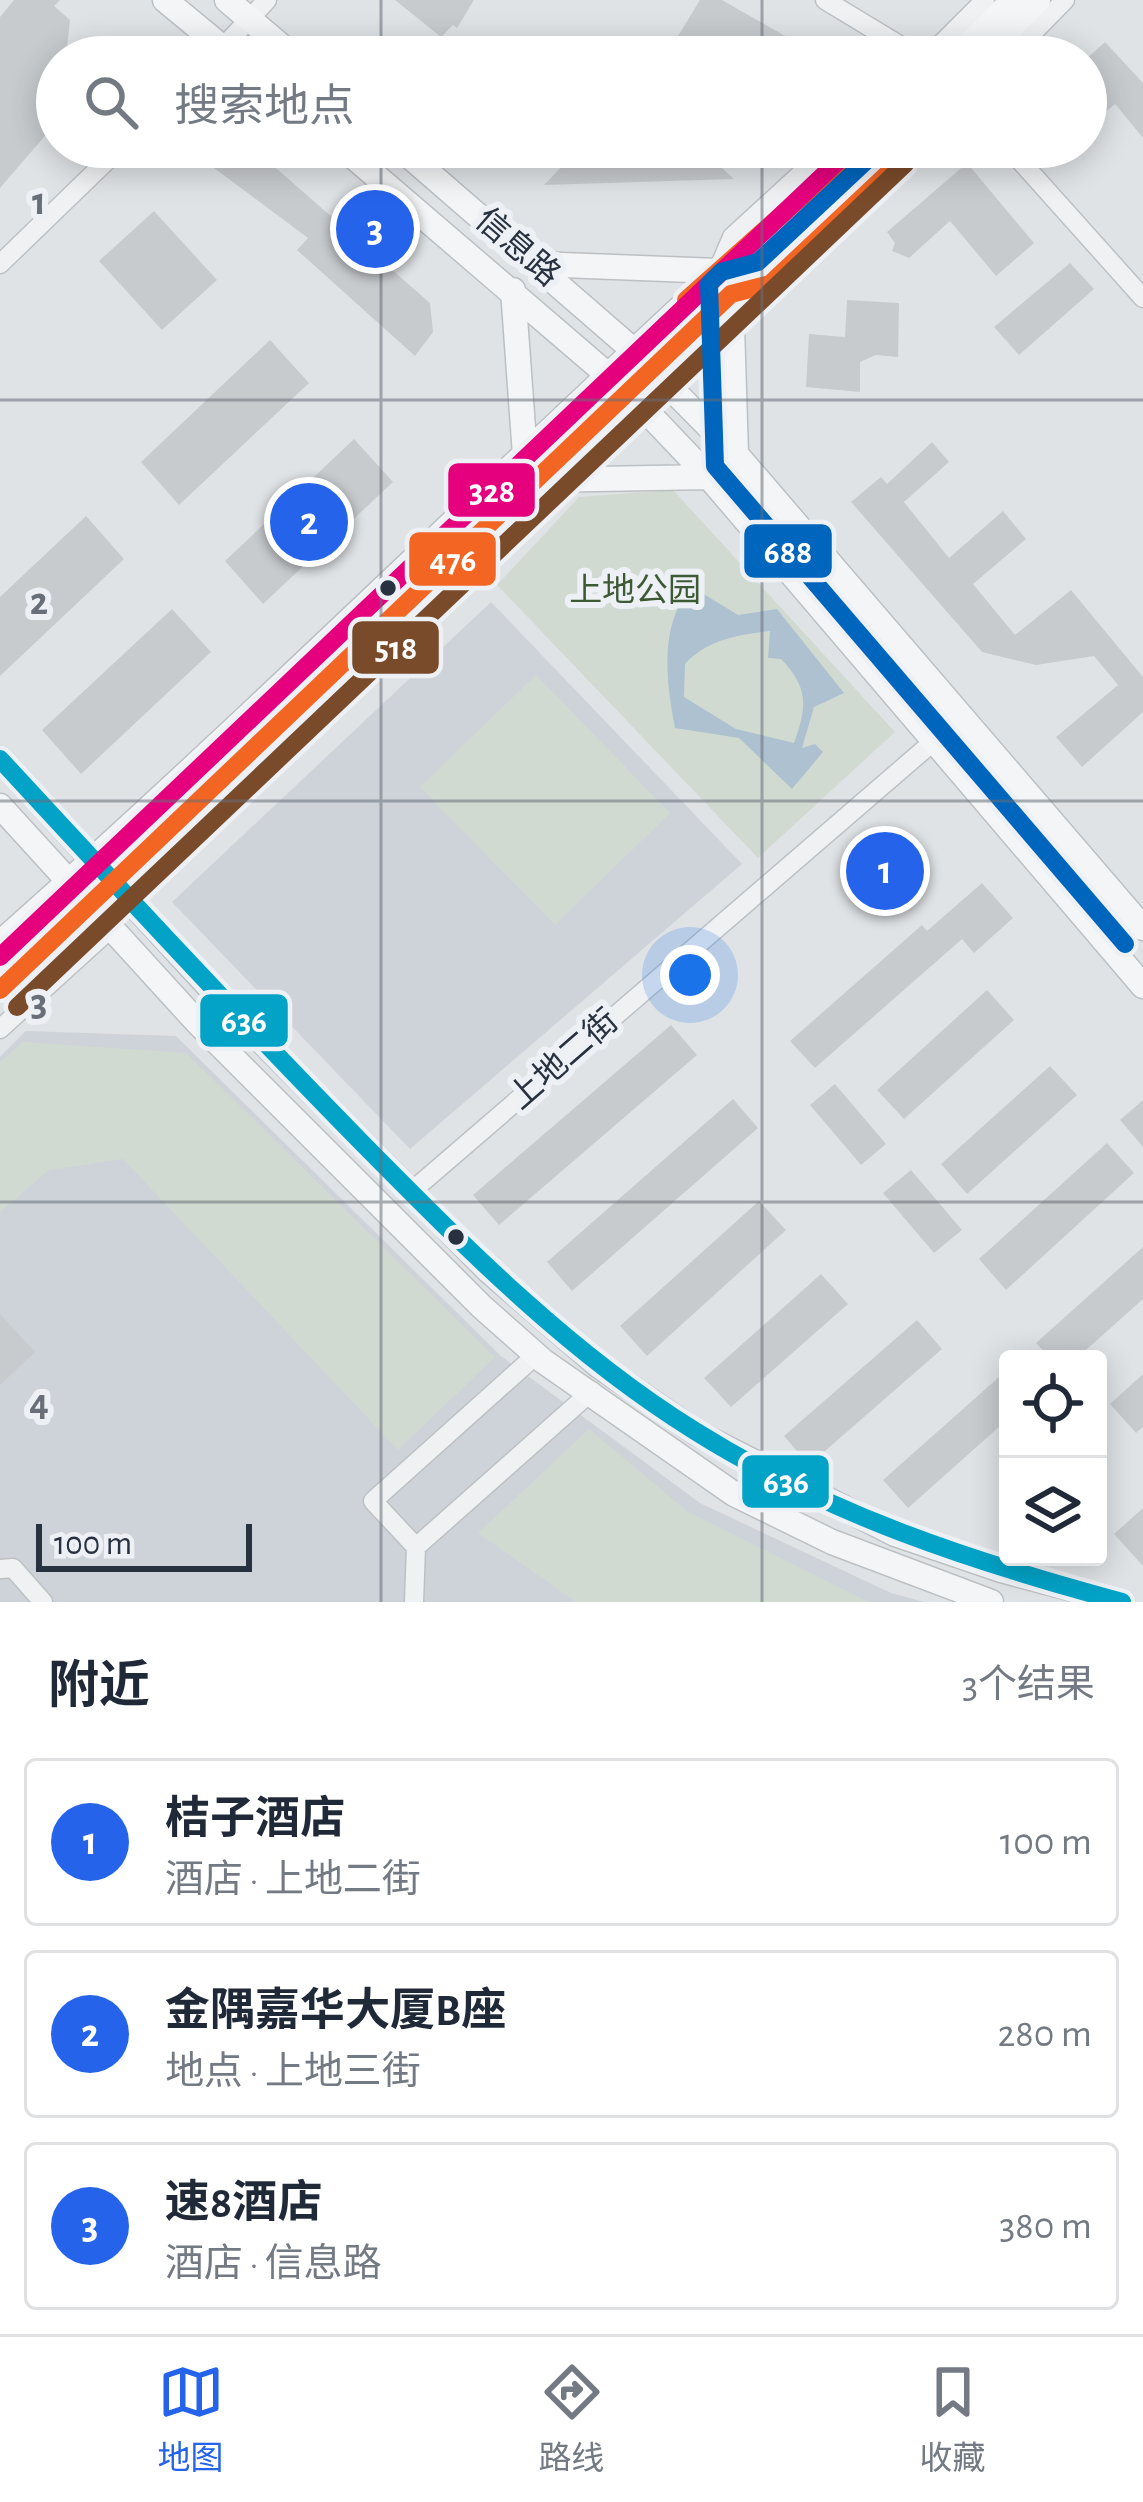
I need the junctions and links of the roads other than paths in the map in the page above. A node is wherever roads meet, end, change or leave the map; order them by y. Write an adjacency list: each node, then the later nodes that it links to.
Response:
1 (165, 0): 9 (main road)
2 (227, 0): 8 (main road)
3 (825, 0): 12 (street)
4 (986, 0): 13 (street)
5 (1013, 0): 14 (main road)
6 (1038, 0): 15 (main road)
7 (1065, 0): 16 (street)
8 (259, 10): 10 (street); 11 (main road)
9 (204, 36)
10 (238, 36)
11 (278, 36)
12 (884, 36)
13 (949, 36)
14 (977, 36)
15 (1003, 36)
16 (1030, 36)
17 (99, 168): 25 (street)
18 (367, 168): 28 (main road, 信息路)
19 (424, 168): 26 (main road, 信息路)
20 (807, 168): 27 (street)
21 (833, 168): 27 (main road)
22 (866, 168): 29 (main road)
23 (894, 168): 29 (street)
24 (1027, 168): 30 (street)
25 (0, 264)
26 (536, 264): 27 (main road); 31 (main road, 信息路)
27 (718, 271): 31 (main road)
28 (513, 290): 33 (main road, 信息路); 35 (main road)
29 (731, 295): 32 (main road); 36 (main road)
30 (1143, 298)
31 (633, 350): 32 (main road, 信息路); 33 (main road)
32 (653, 370): 34 (main road); 36 (main road, 信息路)
33 (609, 374): 34 (main road, 信息路); 35 (main road)
34 (630, 394): 37 (main road); 38 (main road)
35 (525, 454): 42 (main road)
36 (736, 454): 46 (main road)
37 (709, 477): 38 (main road); 39 (main road)
38 (539, 480): 44 (main road)
39 (934, 741): 49 (main road); 52 (street, 上地二街)
40 (0, 759): 42 (main road)
41 (0, 806): 43 (main road)
42 (92, 859): 43 (main road); 44 (main road)
43 (68, 880): 45 (main road); 48 (main road)
44 (114, 885): 45 (main road); 47 (street); 52 (main road)
45 (92, 908): 47 (main road); 50 (main road)
46 (1143, 928)
47 (110, 929): 51 (street); 53 (main road)
48 (0, 943)
49 (1143, 986)
50 (0, 990)
51 (0, 1029)
52 (412, 1191): 60 (main road)
53 (536, 1355): 54 (main road); 55 (street)
54 (592, 1391): 55 (street); 59 (main road)
55 (416, 1547): 58 (street)
56 (0, 1569): 57 (street)
57 (43, 1602)
58 (413, 1602)
59 (991, 1602)
60 (1122, 1602)

